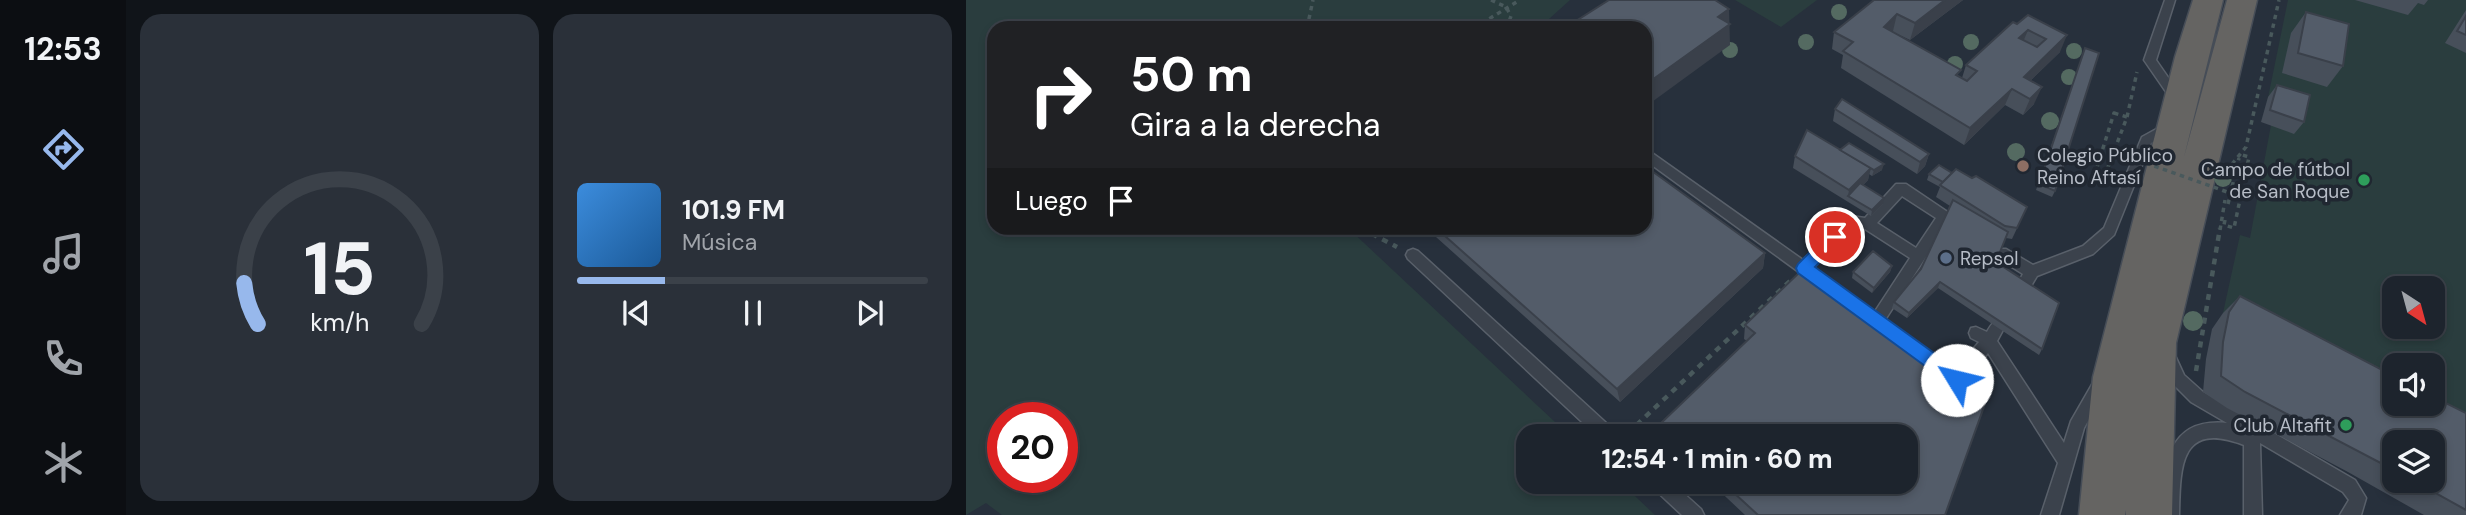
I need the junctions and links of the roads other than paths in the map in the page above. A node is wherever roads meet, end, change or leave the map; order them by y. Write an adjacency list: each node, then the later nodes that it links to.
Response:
1 (2170, 0): 4 (lane)
2 (2208, 0): 4 (highway)
3 (2242, 0): 16 (highway)
4 (2177, 114): 11 (lane); 16 (highway)
5 (1652, 158): 10 (lane)
6 (1868, 225): 9 (lane); 9 (lane); 10 (lane)
7 (2001, 253): 11 (lane)
8 (1413, 255): 17 (lane)
9 (1919, 257): 12 (lane)
10 (1804, 268): 14 (lane)
11 (2032, 272): 13 (lane)
12 (1901, 284): 15 (lane); 20 (lane)
13 (2023, 287)
14 (1835, 291)
15 (1915, 293)
16 (2140, 336): 19 (lane); 20 (lane); 24 (highway); 25 (highway)
17 (1596, 424)
18 (2252, 440): 19 (lane); 26 (lane); 27 (lane)
19 (2277, 446): 28 (lane)
20 (2066, 461): 23 (lane)
21 (1672, 494): 22 (lane)
22 (1695, 515)
23 (2050, 515)
24 (2102, 515)
25 (2149, 515)
26 (2171, 515)
27 (2253, 515)
28 (2349, 515)

